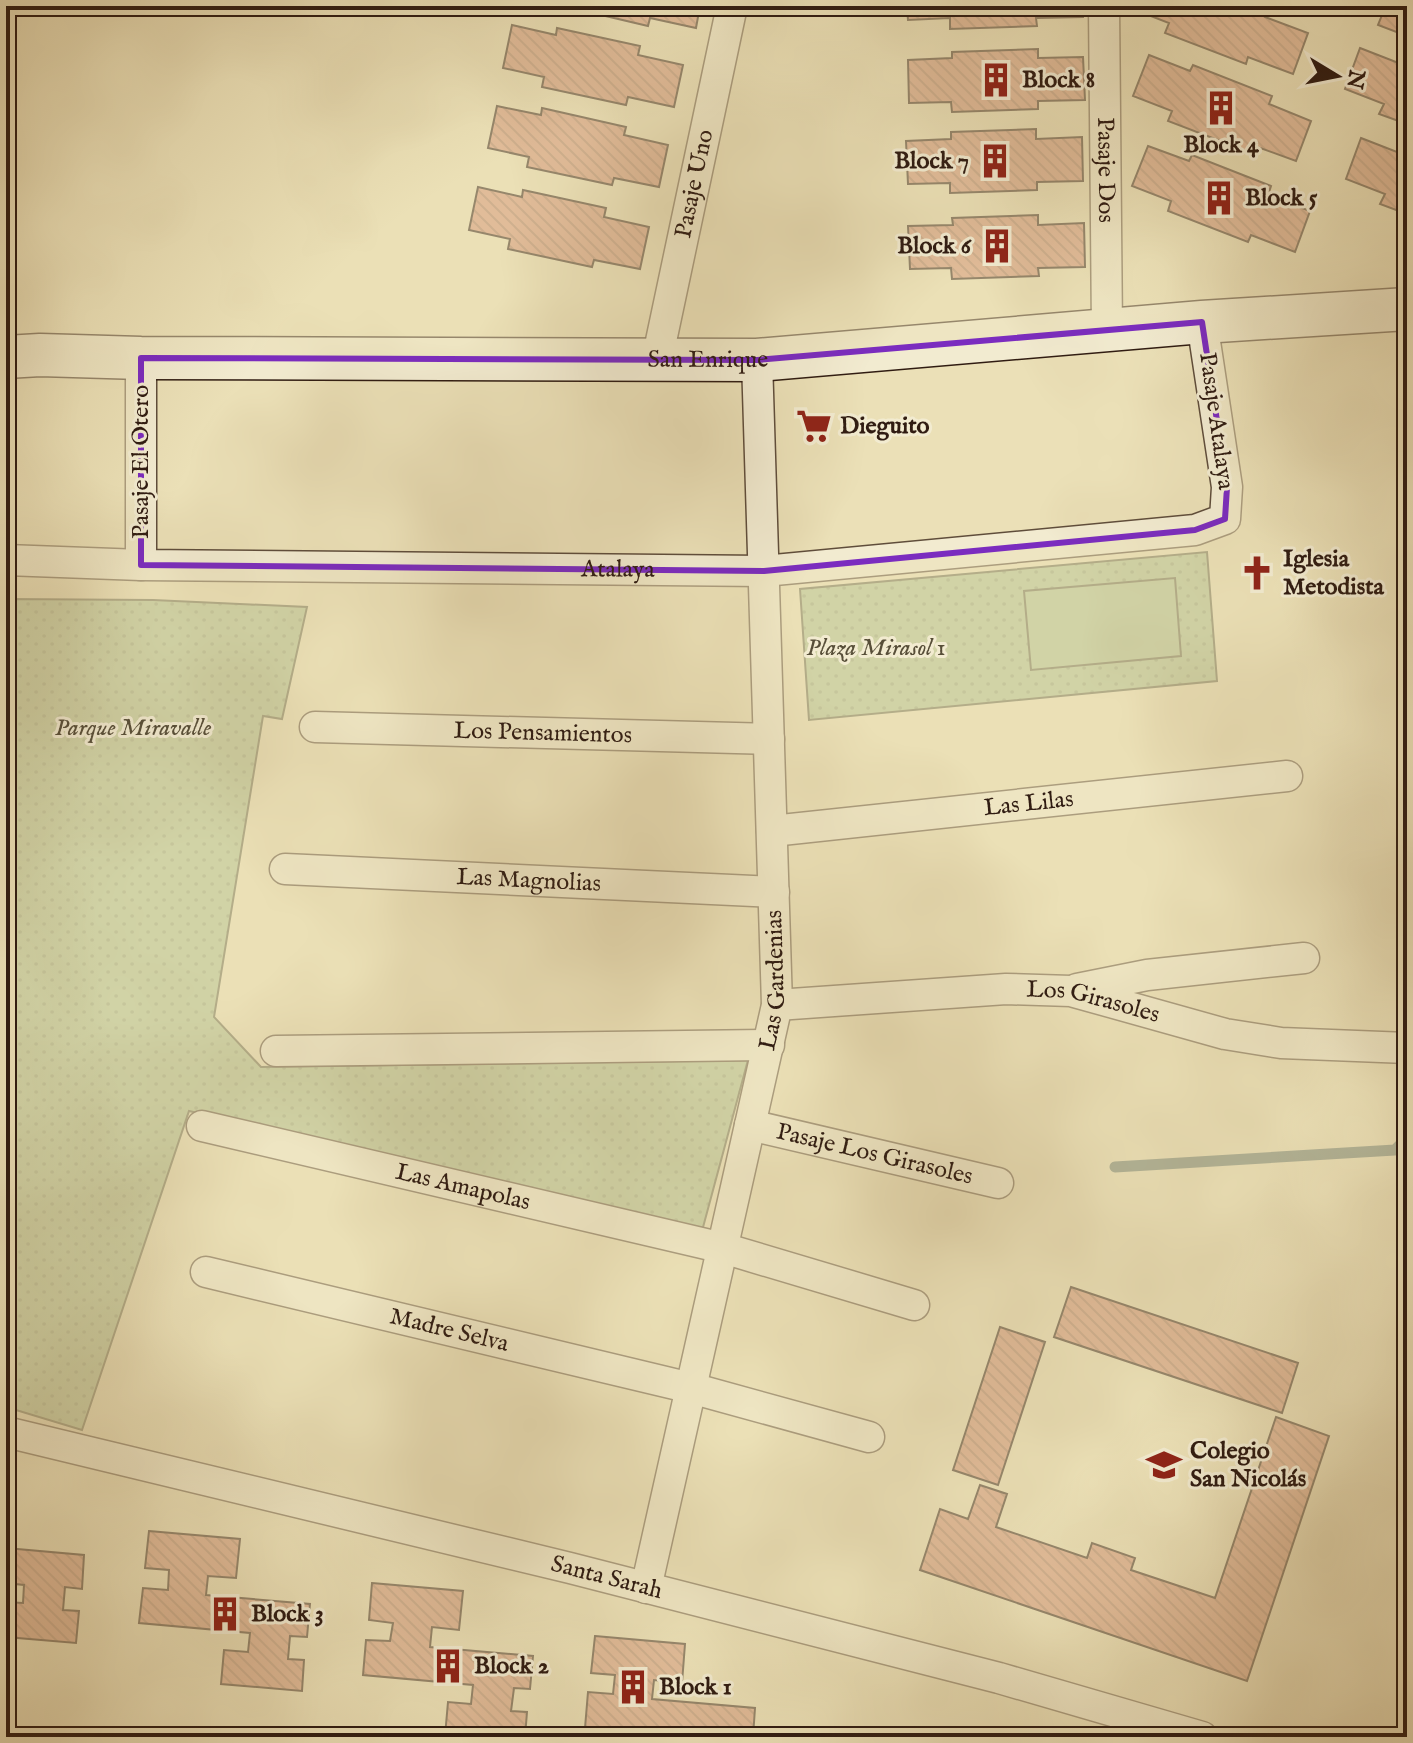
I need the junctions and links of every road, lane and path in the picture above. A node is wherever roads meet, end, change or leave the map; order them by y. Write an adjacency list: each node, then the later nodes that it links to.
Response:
1 (732, 6): 8 (street, Pasaje Uno)
2 (1104, 6): 5 (street, Pasaje Dos)
3 (1407, 309): 4 (street, San Enrique)
4 (1202, 322): 5 (street, San Enrique); 10 (street, Pasaje Atalaya)
5 (1107, 332): 9 (street, San Enrique)
6 (6, 357): 7 (street, San Enrique)
7 (141, 358): 8 (street, San Enrique); 12 (street, Pasaje El Otero)
8 (657, 360): 9 (street, San Enrique)
9 (757, 360): 13 (street, Las Gardenias)
10 (1225, 519): 13 (street, Atalaya)
11 (6, 560): 12 (street, Atalaya)
12 (141, 565): 13 (street, Atalaya)
13 (764, 571): 15 (street, Las Gardenias)
14 (315, 727): 15 (street, Los Pensamientos)
15 (769, 739): 17 (street, Las Gardenias)
16 (1287, 776): 17 (street, Las Lilas)
17 (772, 831): 19 (street, Las Gardenias)
18 (285, 869): 19 (street, Las Magnolias)
19 (774, 892): 22 (street, Las Gardenias)
20 (1304, 958): 21 (street)
21 (1071, 991): 22 (street, Los Girasoles); 24 (street, Los Girasoles)
22 (777, 1005): 23 (street, Las Gardenias)
23 (769, 1045): 25 (street); 26 (street, Las Gardenias)
24 (1407, 1048)
25 (276, 1051)
26 (750, 1125): 28 (street, Pasaje Los Girasoles); 29 (street, Las Gardenias)
27 (202, 1126): 29 (street, Las Amapolas)
28 (998, 1183)
29 (723, 1248): 31 (street, Las Amapolas); 32 (street, Las Gardenias)
30 (206, 1272): 32 (street, Madre Selva)
31 (914, 1305)
32 (691, 1388): 34 (street, Madre Selva); 35 (street, Las Gardenias)
33 (6, 1432): 35 (street, Santa Sarah)
34 (869, 1437)
35 (646, 1588): 36 (street, Santa Sarah)
36 (1202, 1737)

